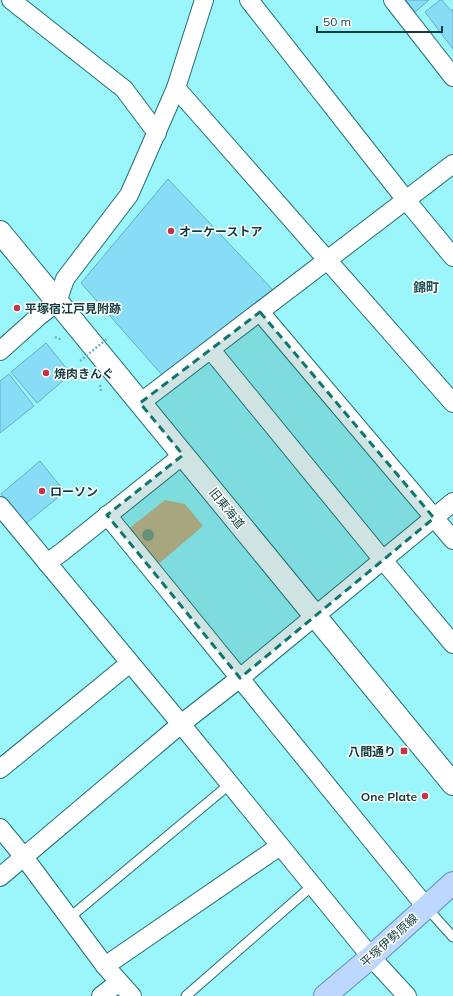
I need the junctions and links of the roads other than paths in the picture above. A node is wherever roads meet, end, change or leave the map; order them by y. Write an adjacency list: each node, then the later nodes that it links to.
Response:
1 (11, 0): 7 (street)
2 (204, 0): 6 (street)
3 (249, 0): 9 (street)
4 (393, 0): 5 (street)
5 (453, 77)
6 (176, 88): 7 (street); 12 (street)
7 (157, 133): 13 (street)
8 (453, 164): 9 (street)
9 (406, 200): 11 (street); 12 (street)
10 (0, 232): 13 (street, 旧東海道)
11 (453, 256)
12 (328, 260): 14 (street); 18 (street)
13 (57, 302): 16 (street); 17 (street, 旧東海道)
14 (260, 312): 15 (street); 23 (street)
15 (211, 350): 17 (street); 25 (street)
16 (0, 351)
17 (140, 403): 19 (street, 旧東海道)
18 (453, 403)
19 (182, 455): 22 (street); 27 (street, 旧東海道)
20 (453, 502): 23 (street)
21 (0, 506): 26 (street)
22 (107, 515): 26 (street); 30 (street)
23 (434, 518): 24 (street); 25 (street)
24 (453, 540)
25 (382, 560): 27 (street); 28 (street)
26 (47, 563): 29 (street)
27 (314, 616): 30 (street); 34 (street, 旧東海道)
28 (453, 644)
29 (130, 663): 31 (street); 32 (street)
30 (240, 678): 31 (street); 41 (street)
31 (181, 724): 33 (street); 37 (street)
32 (0, 769)
33 (230, 784): 36 (street); 42 (lane)
34 (453, 784)
35 (0, 828): 37 (street)
36 (280, 846): 40 (street); 45 (street)
37 (24, 857): 38 (street); 42 (street)
38 (0, 877)
39 (453, 883): 41 (main road, 平塚伊勢原線)
40 (313, 885): 44 (street); 49 (lane)
41 (426, 907): 43 (lane); 44 (main road, 平塚伊勢原線)
42 (69, 918): 45 (street)
43 (453, 937)
44 (371, 956): 50 (main road, 平塚伊勢原線); 51 (street)
45 (105, 966): 46 (street)
46 (119, 982): 47 (street); 48 (street)
47 (101, 996)
48 (132, 996)
49 (186, 996)
50 (325, 996)
51 (407, 996)

